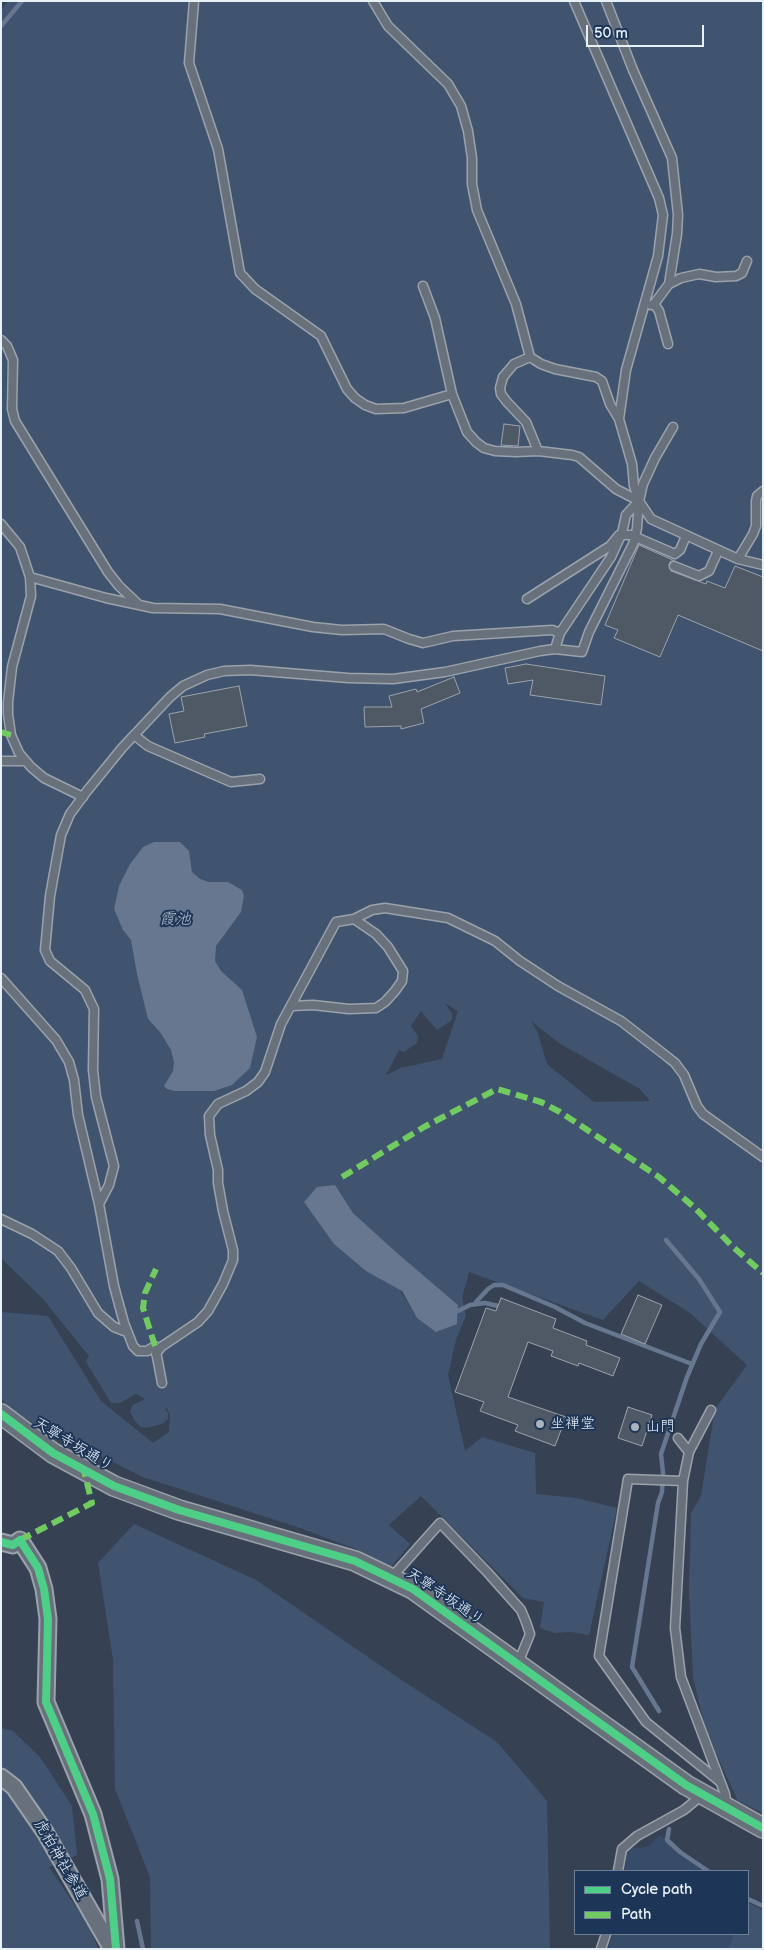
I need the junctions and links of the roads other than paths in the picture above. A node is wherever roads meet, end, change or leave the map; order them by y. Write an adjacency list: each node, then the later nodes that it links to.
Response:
1 (194, 1): 13 (lane)
2 (373, 1): 12 (lane)
3 (574, 1): 9 (lane)
4 (606, 1): 6 (lane)
5 (746, 261): 6 (lane)
6 (669, 284): 8 (lane)
7 (423, 286): 13 (lane)
8 (654, 304): 9 (lane); 11 (lane)
9 (645, 305): 14 (lane)
10 (1, 340): 29 (lane)
11 (668, 344)
12 (530, 357): 14 (lane); 16 (lane)
13 (452, 394): 16 (lane)
14 (619, 419): 18 (lane)
15 (673, 427): 18 (lane)
16 (538, 451): 18 (lane)
17 (763, 491): 24 (lane)
18 (639, 501): 20 (lane); 21 (lane); 22 (lane)
19 (1, 524): 27 (lane)
20 (622, 533): 22 (lane); 28 (lane); 30 (lane)
21 (686, 536): 22 (lane); 23 (lane)
22 (635, 537): 31 (lane)
23 (718, 551): 24 (lane); 26 (lane)
24 (738, 559): 25 (lane)
25 (763, 565)
26 (674, 566)
27 (30, 577): 29 (lane); 33 (lane)
28 (527, 599)
29 (140, 605): 30 (lane)
30 (560, 633): 31 (lane)
31 (556, 649): 32 (lane)
32 (134, 735): 35 (lane); 36 (lane)
33 (24, 761): 34 (lane); 36 (lane)
34 (1, 762)
35 (260, 779)
36 (82, 797): 41 (lane)
37 (354, 919): 39 (lane); 39 (lane); 40 (lane)
38 (1, 978): 41 (lane)
39 (292, 1006): 44 (lane)
40 (763, 1157)
41 (99, 1204): 43 (lane)
42 (1, 1219): 43 (lane)
43 (127, 1332): 44 (lane)
44 (156, 1354): 45 (lane)
45 (162, 1383)
46 (712, 1410): 49 (lane)
47 (1, 1414): 52 (street, 天寧寺坂通り)
48 (678, 1438): 49 (lane)
49 (689, 1452): 50 (lane)
50 (683, 1481): 55 (lane); 55 (lane)
51 (1, 1542): 61 (street)
52 (391, 1578): 53 (street, 天寧寺坂通り); 53 (lane)
53 (516, 1663): 56 (street, 天寧寺坂通り)
54 (1, 1778): 61 (street, 虎柏神社参道)
55 (721, 1782): 57 (lane)
56 (702, 1795): 57 (street, 天寧寺坂通り); 59 (lane)
57 (727, 1809): 58 (street, 天寧寺坂通り)
58 (763, 1828)
59 (618, 1870)
60 (606, 1935): 62 (lane)
61 (114, 1949)
62 (601, 1949)

